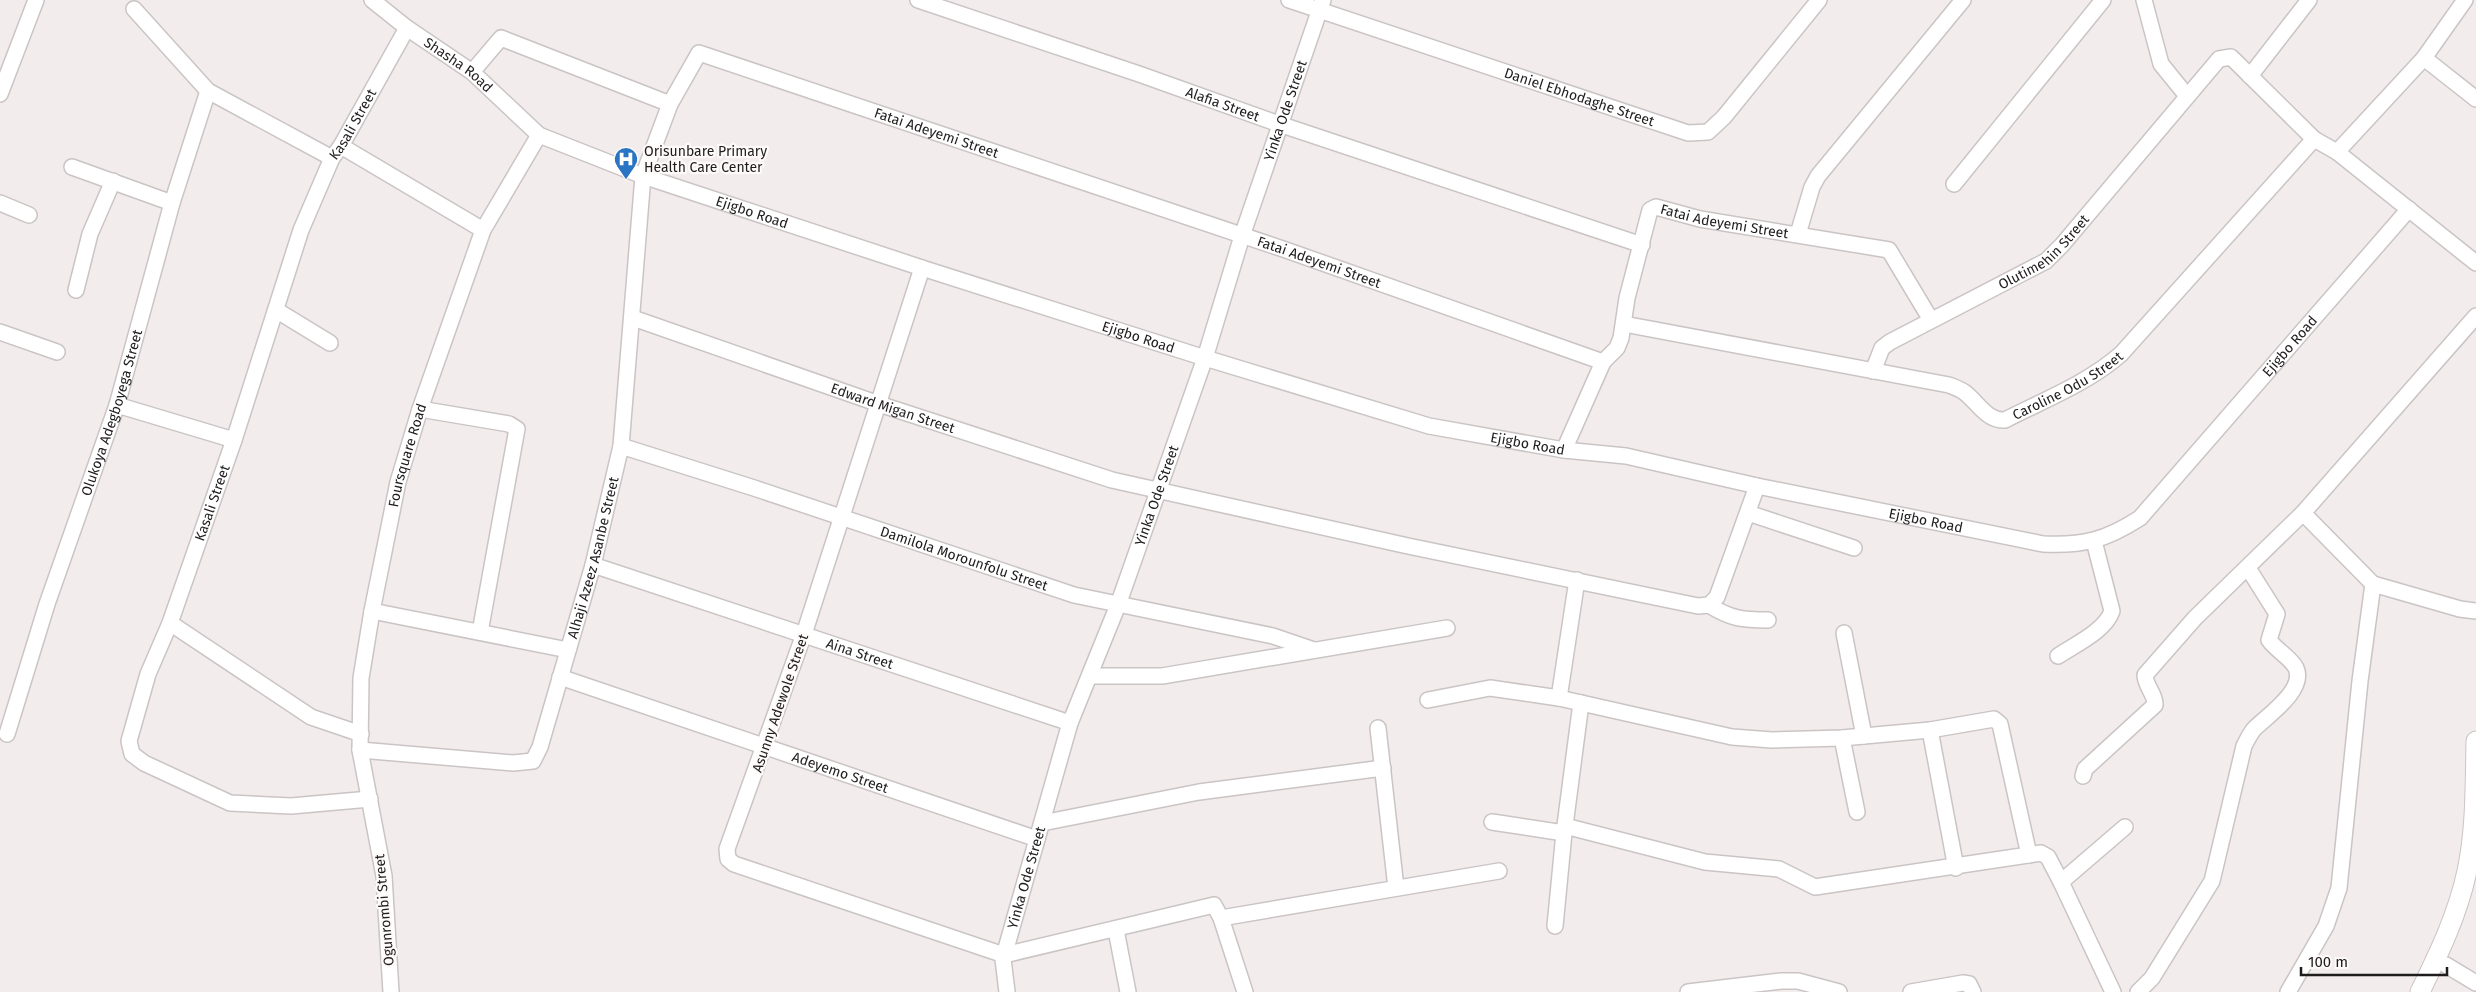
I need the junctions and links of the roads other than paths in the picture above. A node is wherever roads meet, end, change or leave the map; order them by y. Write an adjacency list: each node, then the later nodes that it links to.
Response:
1 (36, 0): 18 (street)
2 (918, 0): 22 (street, Alafia Street)
3 (1289, 0): 11 (street, Daniel Ebhodaghe Street)
4 (1819, 0): 11 (street, Daniel Ebhodaghe Street)
5 (1963, 0): 37 (street)
6 (2103, 0): 31 (street)
7 (2144, 0): 19 (street)
8 (2309, 0): 16 (street)
9 (2464, 0): 14 (street)
10 (381, 3): 13 (street, Shasha Road)
11 (1321, 5): 22 (street, Yinka Ode Street)
12 (134, 9): 17 (street)
13 (407, 28): 15 (street, Shasha Road); 25 (street, Kasali Street)
14 (2424, 58): 20 (street); 26 (street)
15 (472, 72): 21 (street); 23 (street, Shasha Road)
16 (2250, 76): 19 (street, Olutimehin Street); 24 (street)
17 (208, 91): 27 (street); 32 (street, Olukoya Adegboyega Street)
18 (0, 94)
19 (2187, 96): 46 (street, Olutimehin Street)
20 (2476, 99)
21 (670, 104): 29 (street, Fatai Adeyemi Street); 38 (street, Fatai Adeyemi Street)
22 (1279, 124): 38 (street, Yinka Ode Street); 39 (street, Alafia Street)
23 (539, 134): 29 (street, Ejigbo Road); 36 (street, Foursquare Road)
24 (2314, 139): 26 (street); 53 (street, Caroline Odu Street)
25 (341, 146): 27 (street, Kasali Street); 36 (street)
26 (2337, 152): 34 (street)
27 (332, 158): 43 (street, Kasali Street)
28 (72, 167): 30 (street)
29 (643, 176): 41 (street, Ejigbo Road); 45 (street, Alhaji Azeez Asanbe Street)
30 (114, 181): 32 (street); 42 (street)
31 (1954, 184)
32 (172, 203): 55 (street, Olukoya Adegboyega Street)
33 (0, 204): 35 (street)
34 (2409, 208): 40 (street); 65 (street, Ejigbo Road)
35 (29, 214)
36 (483, 230): 56 (street, Foursquare Road)
37 (1798, 234): 39 (street, Fatai Adeyemi Street); 46 (street, Fatai Adeyemi Street)
38 (1242, 236): 51 (street, Yinka Ode Street); 52 (street, Fatai Adeyemi Street)
39 (1642, 245): 47 (street, Fatai Adeyemi Street)
40 (2476, 263)
41 (922, 268): 51 (street, Ejigbo Road); 54 (street, Asunny Adewole Street)
42 (76, 290)
43 (276, 310): 49 (street); 57 (street, Kasali Street)
44 (2476, 316): 63 (street)
45 (633, 318): 54 (street, Edward Migan Street); 58 (street, Alhaji Azeez Asanbe Street)
46 (1931, 320): 53 (street, Olutimehin Street)
47 (1624, 324): 52 (street, Fatai Adeyemi Street); 53 (street, Caroline Odu Street)
48 (0, 332): 50 (street)
49 (330, 343)
50 (57, 352)
51 (1205, 358): 59 (street, Ejigbo Road); 61 (street, Yinka Ode Street)
52 (1603, 362): 59 (street)
53 (1873, 371)
54 (880, 404): 61 (street, Edward Migan Street); 64 (street, Asunny Adewole Street)
55 (118, 405): 57 (street); 92 (street, Olukoya Adegboyega Street)
56 (420, 409): 73 (street, Foursquare Road); 78 (street)
57 (234, 440): 76 (street, Kasali Street)
58 (621, 446): 64 (street, Damilola Morounfolu Street); 67 (street, Alhaji Azeez Asanbe Street)
59 (1564, 450): 60 (street, Ejigbo Road)
60 (1756, 486): 62 (street); 65 (street, Ejigbo Road)
61 (1156, 492): 69 (street, Edward Migan Street); 71 (street, Yinka Ode Street)
62 (1748, 513): 66 (street); 72 (street)
63 (2304, 513): 68 (street); 70 (street)
64 (843, 519): 71 (street, Damilola Morounfolu Street); 79 (street, Asunny Adewole Street)
65 (2094, 541): 83 (street)
66 (1854, 548)
67 (594, 565): 79 (street, Aina Street); 81 (street, Alhaji Azeez Asanbe Street)
68 (2248, 568): 100 (street); 129 (street)
69 (1577, 580): 72 (street, Edward Migan Street); 86 (street)
70 (2373, 584): 74 (street); 130 (street)
71 (1118, 605): 82 (street, Damilola Morounfolu Street); 84 (street, Yinka Ode Street)
72 (1709, 605): 75 (street)
73 (372, 611): 78 (street); 93 (street, Foursquare Road)
74 (2476, 611)
75 (1768, 620)
76 (170, 624): 93 (street); 101 (street, Kasali Street)
77 (1447, 628): 82 (street)
78 (480, 632): 81 (street)
79 (804, 634): 89 (street, Aina Street); 97 (street, Asunny Adewole Street)
80 (1844, 634): 94 (street)
81 (568, 650): 85 (street, Alhaji Azeez Asanbe Street)
82 (1314, 650): 84 (street)
83 (2058, 656)
84 (1091, 676): 89 (street, Yinka Ode Street)
85 (560, 677): 97 (street, Adeyemo Street); 98 (street, Alhaji Azeez Asanbe Street)
86 (1559, 698): 87 (street); 88 (street)
87 (1428, 700)
88 (1581, 703): 95 (street); 106 (street)
89 (1070, 723): 104 (street, Yinka Ode Street)
90 (1378, 728): 99 (street)
91 (1930, 730): 94 (street); 108 (street); 109 (street)
92 (7, 734)
93 (361, 734): 98 (street, Foursquare Road)
94 (1864, 736): 95 (street)
95 (1842, 738): 102 (street)
96 (2476, 741): 131 (main road)
97 (766, 747): 107 (street, Adeyemo Street); 117 (street, Asunny Adewole Street)
98 (360, 750): 101 (street, Foursquare Road)
99 (1383, 768): 104 (street); 113 (street)
100 (2082, 776)
101 (370, 799): 120 (street, Ogunrombi Street)
102 (1857, 812)
103 (1492, 822): 106 (street)
104 (1042, 823): 107 (street, Yinka Ode Street)
105 (2125, 827): 112 (street)
106 (1564, 830): 109 (street); 115 (street)
107 (1036, 839): 117 (street, Yinka Ode Street)
108 (2028, 855): 109 (street); 112 (street)
109 (1956, 868)
110 (1499, 871): 113 (street)
111 (2476, 880): 118 (main road)
112 (2061, 882): 128 (street)
113 (1396, 888): 114 (street)
114 (1221, 918): 116 (street); 123 (street)
115 (1556, 926)
116 (1116, 930): 117 (street); 122 (street)
117 (1004, 955): 121 (street, Yinka Ode Street)
118 (2446, 964): 119 (street); 132 (main road)
119 (2476, 983)
120 (391, 992)
121 (1007, 992)
122 (1128, 992)
123 (1245, 992)
124 (1688, 992): 125 (street)
125 (1839, 992)
126 (1911, 992): 127 (street)
127 (1973, 992)
128 (2113, 992)
129 (2138, 992)
130 (2288, 992)
131 (2420, 992)
132 (2432, 992)

